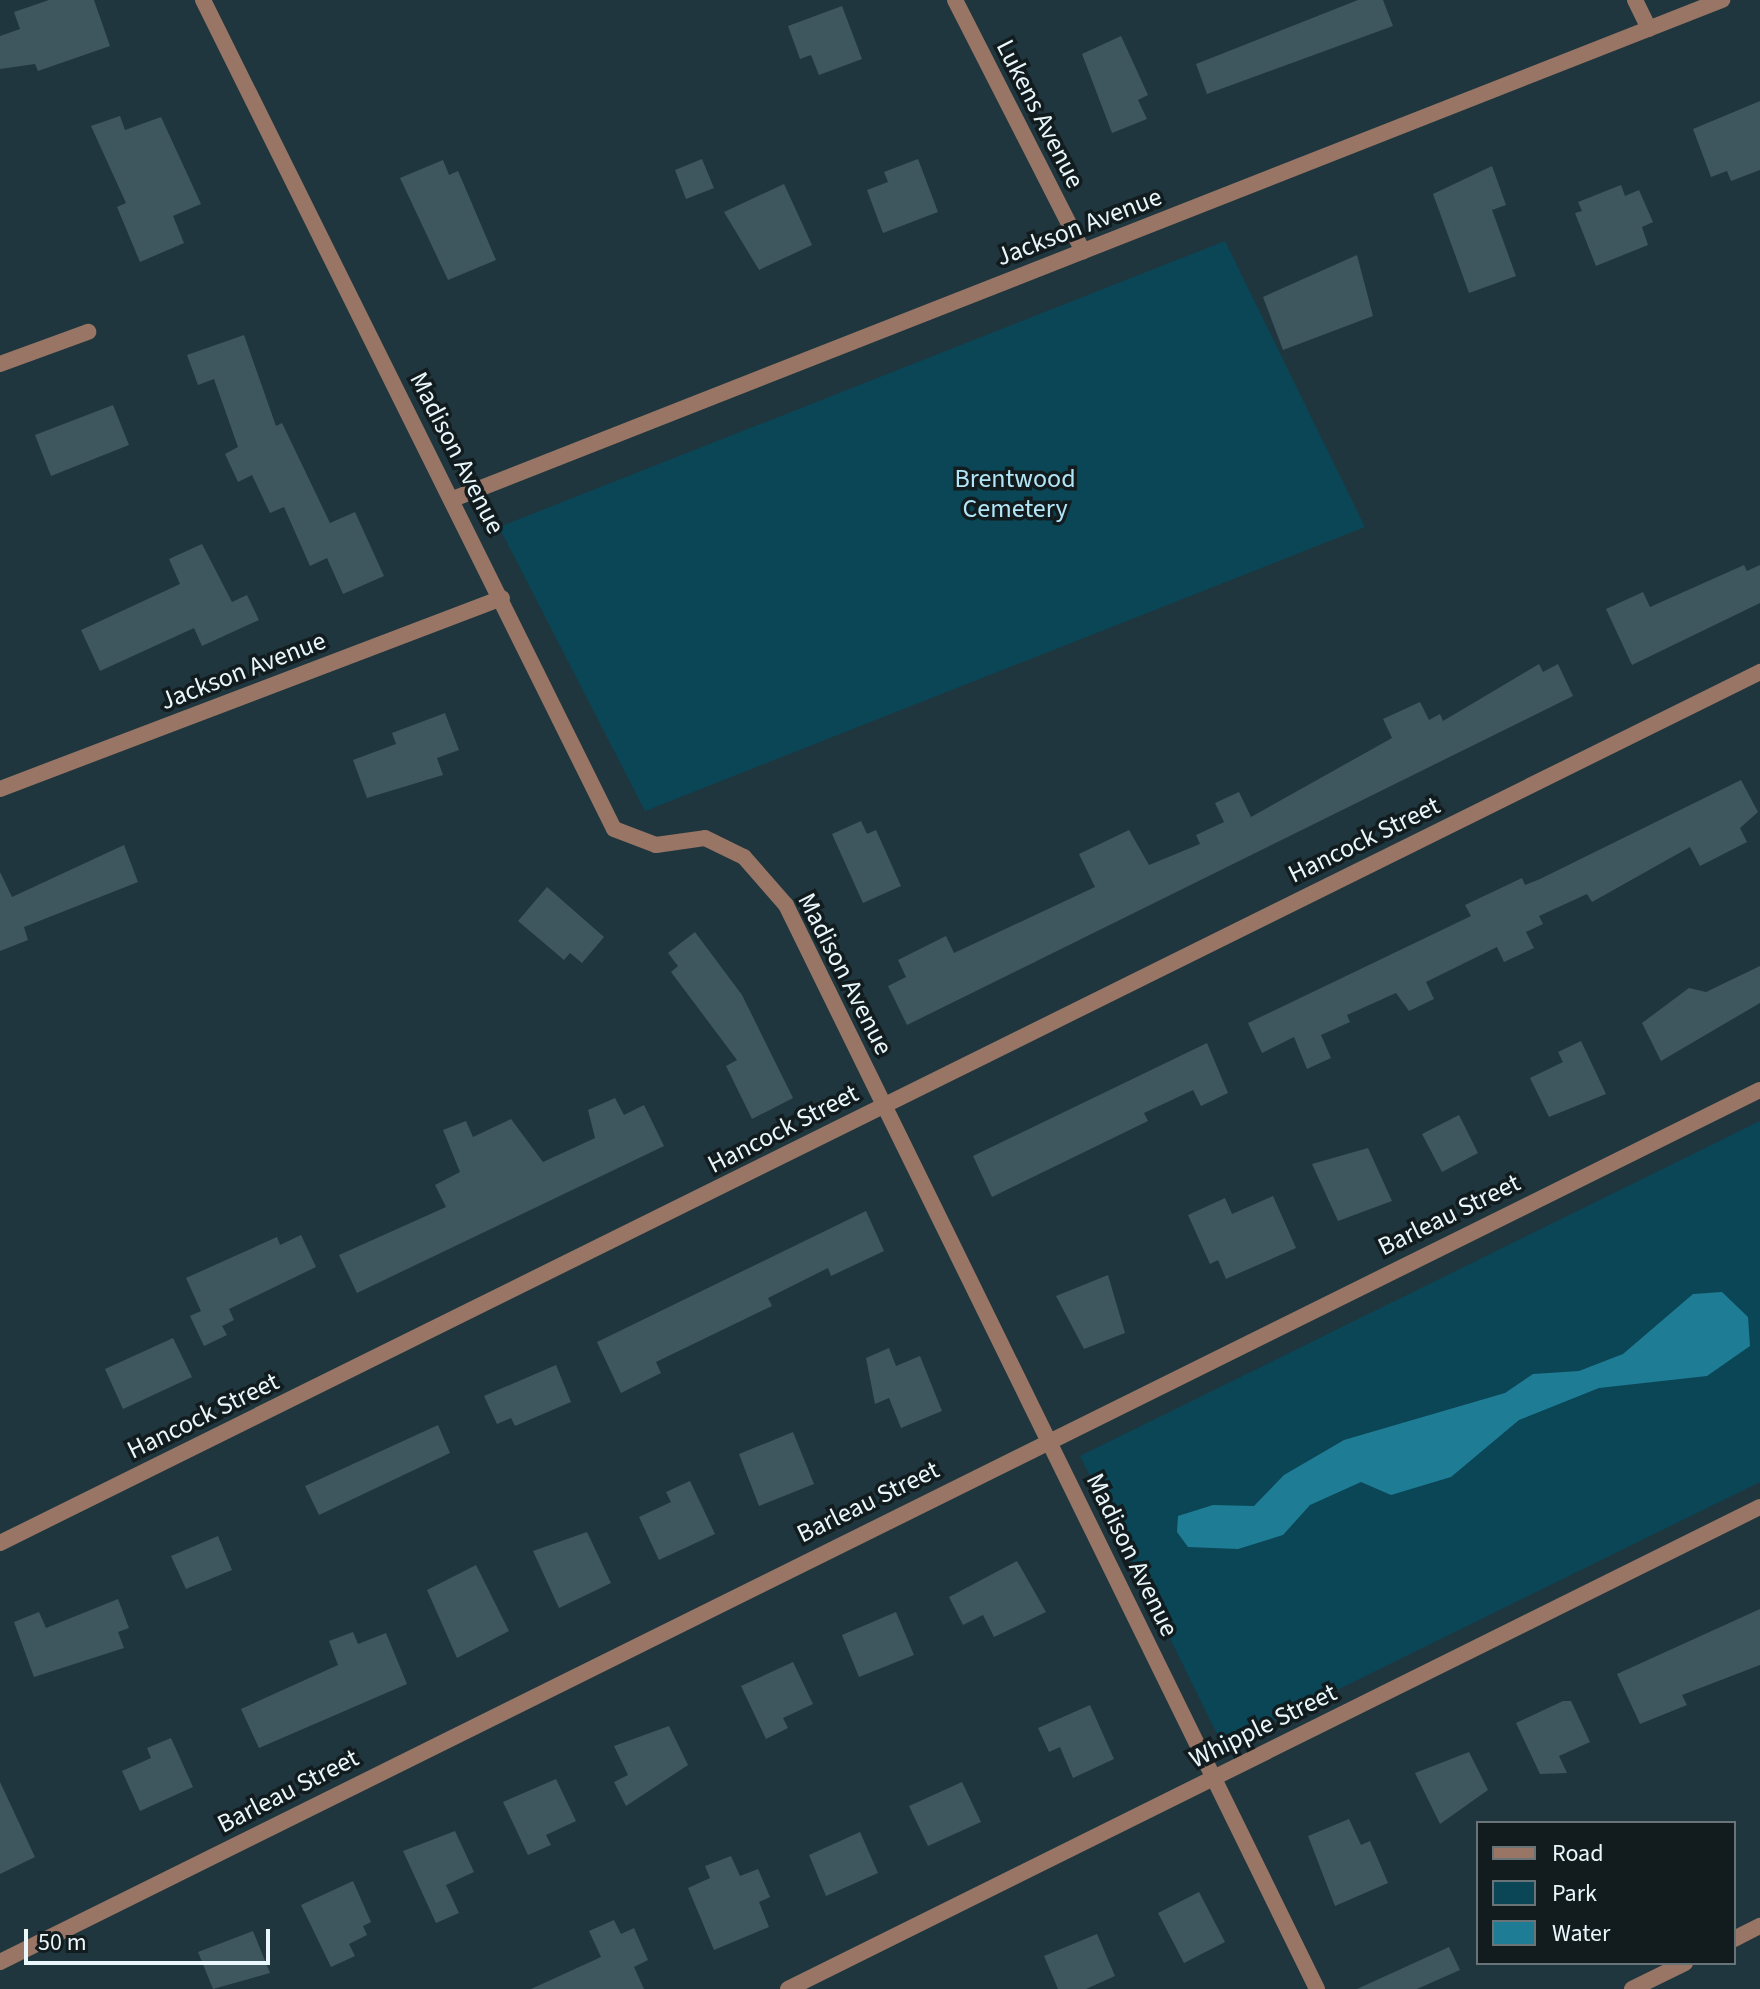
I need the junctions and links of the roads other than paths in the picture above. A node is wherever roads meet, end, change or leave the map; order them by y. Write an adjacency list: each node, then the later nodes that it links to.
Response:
1 (203, 0): 9 (street, Madison Avenue)
2 (955, 0): 6 (street, Lukens Avenue)
3 (1635, 0): 5 (street)
4 (1722, 0): 5 (street, Jackson Avenue)
5 (1649, 29): 6 (street, Jackson Avenue)
6 (1083, 251): 9 (street, Jackson Avenue)
7 (88, 332): 8 (street)
8 (0, 364)
9 (453, 499): 10 (street, Madison Avenue)
10 (502, 598): 12 (street, Jackson Avenue); 14 (street, Madison Avenue)
11 (1760, 672): 14 (street, Hancock Street)
12 (0, 789)
13 (1760, 1090): 15 (street, Barleau Street)
14 (885, 1104): 15 (street, Madison Avenue); 17 (street, Hancock Street)
15 (1049, 1440): 18 (street, Madison Avenue); 21 (street, Barleau Street)
16 (1760, 1507): 18 (street, Whipple Street)
17 (0, 1543)
18 (1213, 1777): 23 (street, Whipple Street); 24 (street, Madison Avenue)
19 (1760, 1926): 20 (street)
20 (1736, 1938)
21 (0, 1962)
22 (1681, 1965): 25 (street)
23 (788, 1989)
24 (1317, 1989)
25 (1632, 1989)

